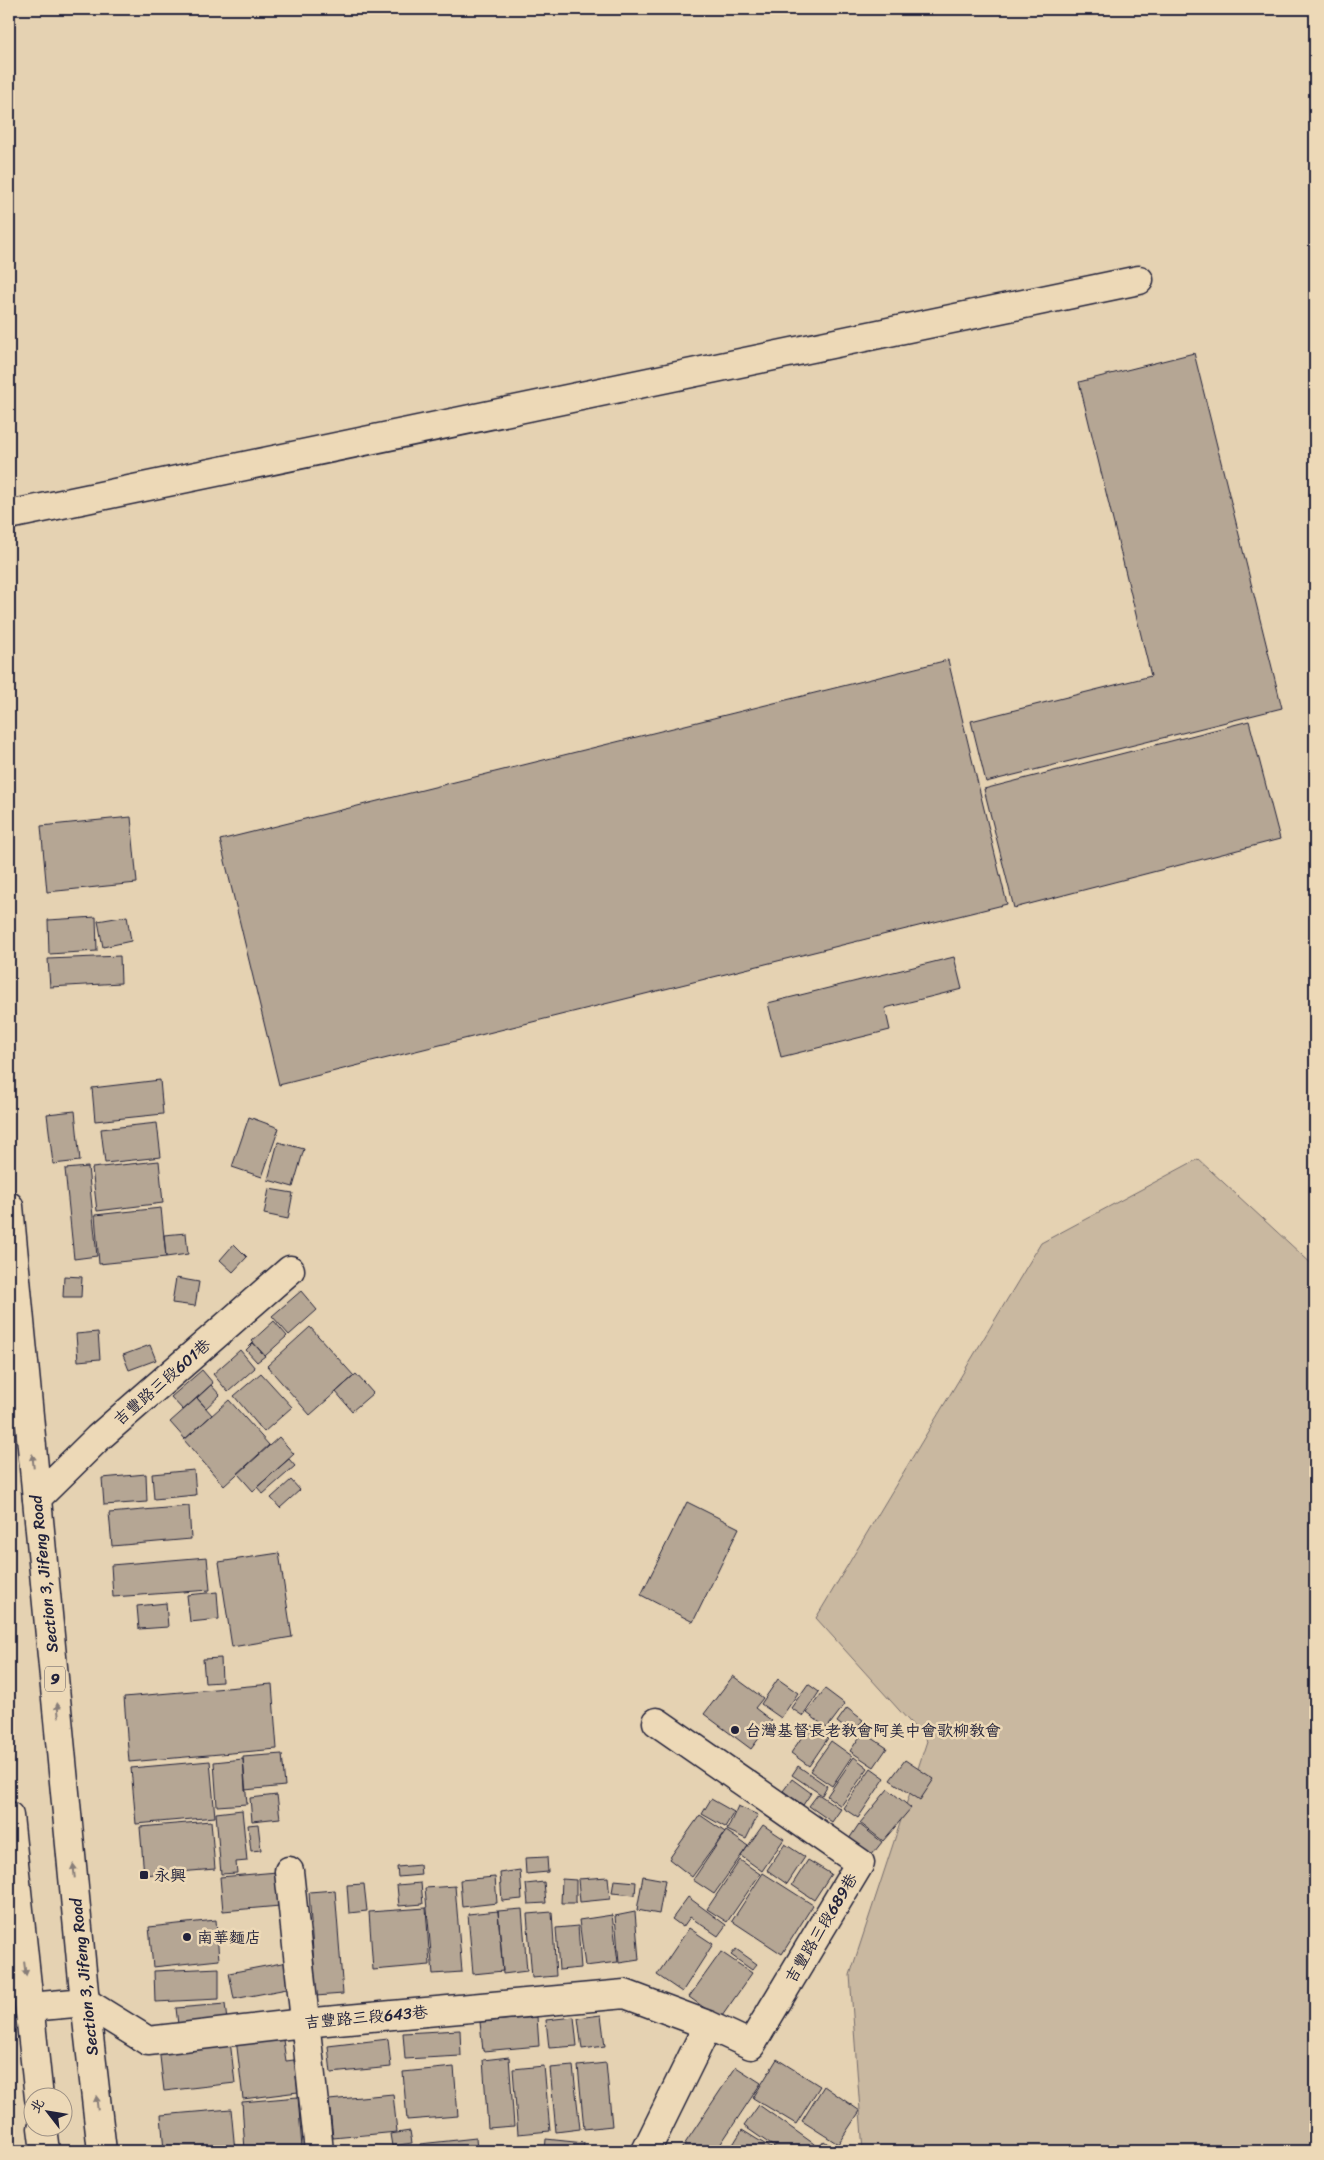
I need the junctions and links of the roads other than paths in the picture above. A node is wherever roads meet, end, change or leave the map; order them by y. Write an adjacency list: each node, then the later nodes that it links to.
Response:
1 (1139, 280): 2 (main road)
2 (9, 515)
3 (9, 1206): 5 (main road, Section 3, Jifeng Road / 9, one-way to 3)
4 (290, 1270): 5 (main road, 吉豐路三段601巷)
5 (37, 1498): 9 (main road, Section 3, Jifeng Road / 9, one-way to 5)
6 (657, 1722): 12 (main road, 吉豐路三段689巷)
7 (9, 1816): 10 (main road, one-way to 10)
8 (289, 1871): 11 (main road)
9 (86, 2002): 10 (main road); 11 (main road, 吉豐路三段643巷); 16 (main road, Section 3, Jifeng Road / 9, one-way to 9)
10 (30, 2007): 13 (main road)
11 (304, 2023): 12 (main road, 吉豐路三段643巷); 17 (main road)
12 (708, 2025): 18 (main road)
13 (38, 2088)
14 (43, 2138): 15 (main road)
15 (45, 2151)
16 (102, 2151)
17 (319, 2151)
18 (646, 2151)

